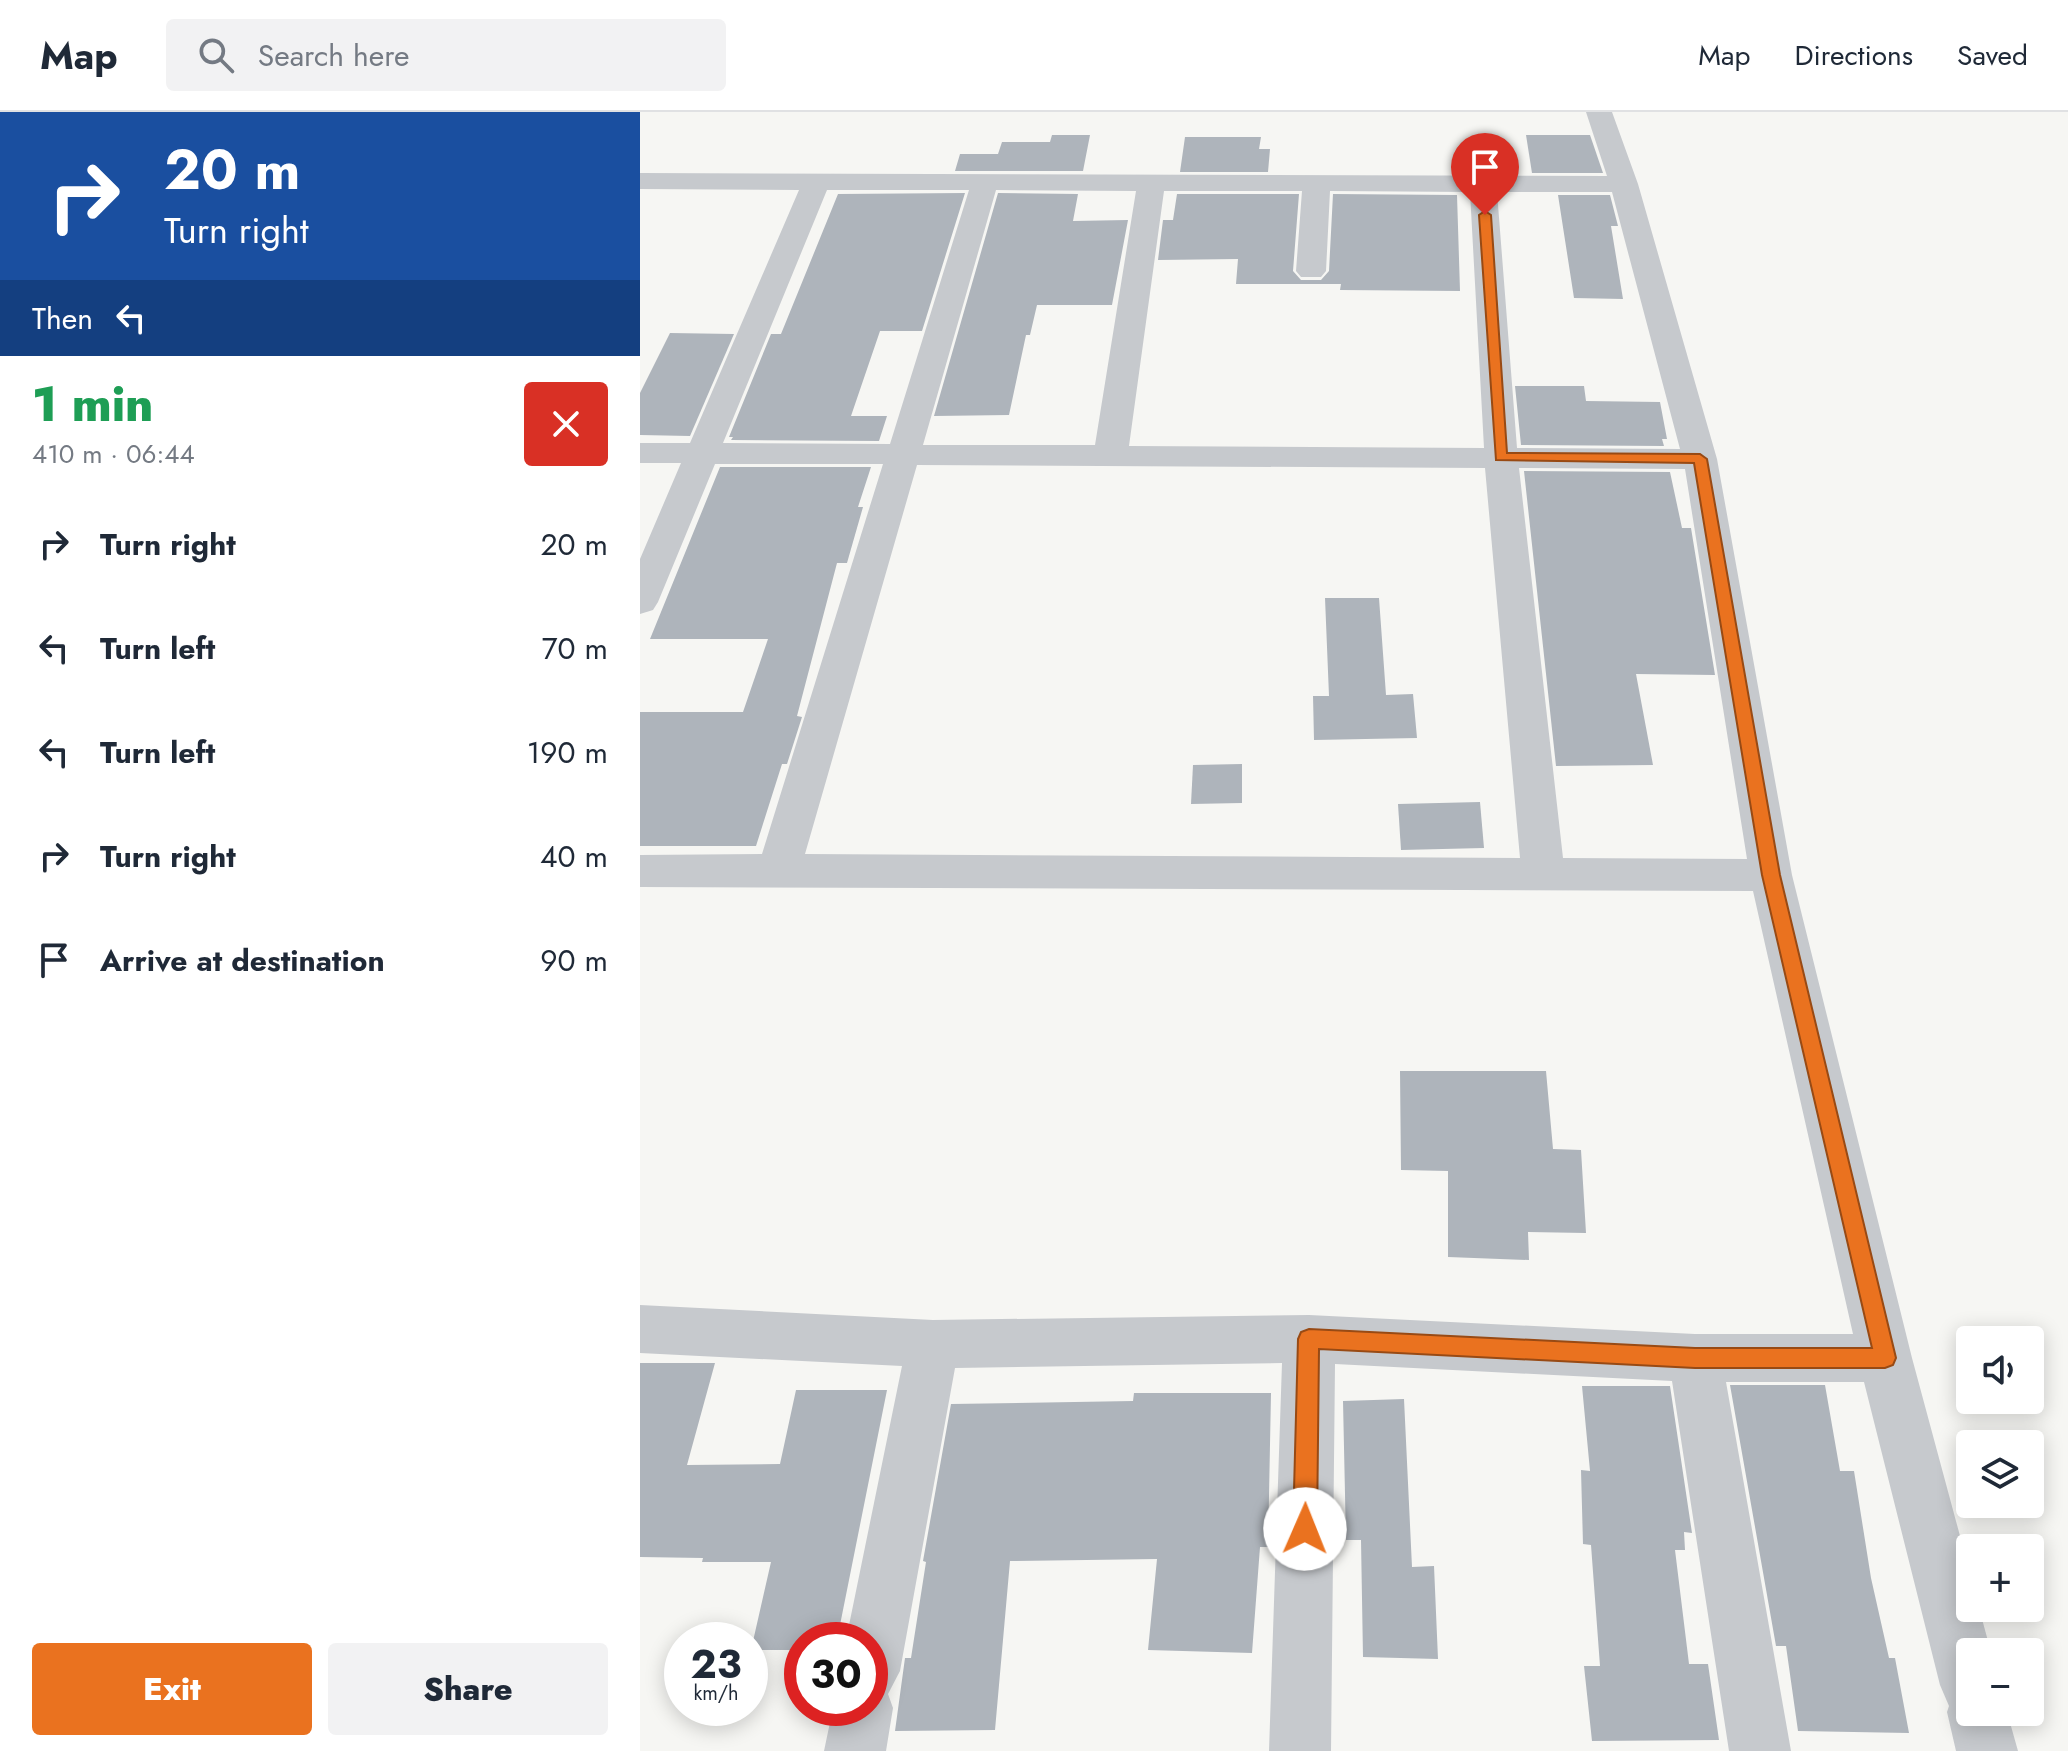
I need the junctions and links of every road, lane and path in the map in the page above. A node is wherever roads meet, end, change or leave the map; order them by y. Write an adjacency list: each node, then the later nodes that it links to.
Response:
1 (1599, 112): 8 (street)
2 (640, 181): 3 (street)
3 (816, 182): 4 (street); 12 (street)
4 (985, 182): 5 (street); 10 (street)
5 (1151, 183): 6 (street); 13 (street)
6 (1317, 183): 7 (street); 9 (street)
7 (1483, 184): 8 (street); 14 (street)
8 (1624, 184): 15 (street)
9 (1311, 271)
10 (906, 452): 12 (street); 13 (street); 17 (street)
11 (640, 453): 12 (street)
12 (700, 453): 16 (street)
13 (1111, 453): 14 (street)
14 (1501, 457): 15 (street); 19 (street)
15 (1700, 459): 20 (street)
16 (640, 602)
17 (779, 869): 18 (street); 19 (street)
18 (640, 871)
19 (1543, 875): 20 (street)
20 (1771, 875): 25 (street)
21 (640, 1329): 23 (street)
22 (1309, 1339): 23 (street); 24 (street); 31 (street)
23 (933, 1344): 26 (street)
24 (1695, 1358): 25 (street); 32 (street)
25 (1885, 1358): 27 (street)
26 (879, 1622)
27 (1958, 1638)
28 (860, 1726): 30 (street)
29 (1981, 1726): 33 (street)
30 (855, 1751)
31 (1300, 1751)
32 (1760, 1751)
33 (1987, 1751)

